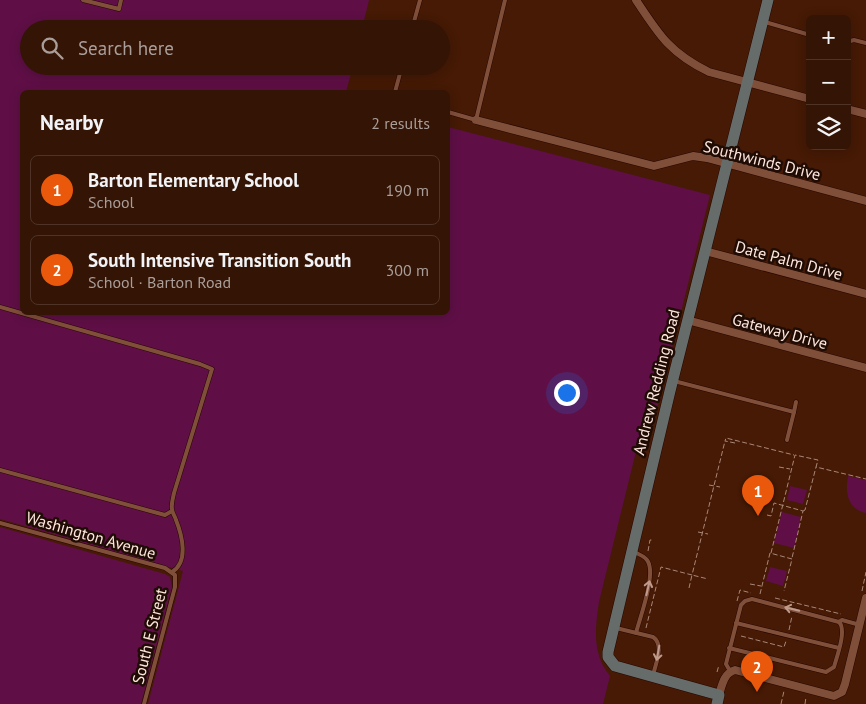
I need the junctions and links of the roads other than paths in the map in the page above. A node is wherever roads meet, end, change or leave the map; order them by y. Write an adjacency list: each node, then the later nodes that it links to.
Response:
1 (83, 0): 2 (lane)
2 (121, 0)
3 (420, 0): 7 (lane)
4 (505, 0): 19 (lane)
5 (636, 0): 13 (street)
6 (768, 0): 8 (street, Andrew Redding Road)
7 (414, 20)
8 (762, 22): 9 (lane); 13 (street, Andrew Redding Road)
9 (806, 34)
10 (851, 41): 11 (lane)
11 (866, 43)
12 (400, 75): 14 (lane)
13 (747, 82): 15 (street); 20 (street, Andrew Redding Road)
14 (396, 90)
15 (806, 97)
16 (851, 110): 18 (street)
17 (450, 113): 19 (lane)
18 (866, 114)
19 (476, 120): 20 (street, Southwinds Drive)
20 (727, 163): 21 (street, Southwinds Drive); 22 (street, Andrew Redding Road)
21 (866, 200)
22 (705, 251): 23 (street, Date Palm Drive); 27 (street, Andrew Redding Road)
23 (866, 294)
24 (0, 307): 25 (lane)
25 (20, 313)
26 (28, 315): 34 (lane)
27 (688, 320): 28 (street, Gateway Drive); 29 (street, Andrew Redding Road)
28 (866, 368)
29 (672, 380): 31 (lane); 36 (street, Andrew Redding Road)
30 (796, 402): 31 (lane)
31 (794, 412): 32 (lane)
32 (786, 440)
33 (0, 470): 34 (lane)
34 (172, 511): 37 (lane, South E Street)
35 (0, 523): 37 (lane, Washington Avenue)
36 (632, 551): 42 (street, Andrew Redding Road); 43 (lane, one-way to 36)
37 (173, 574): 49 (lane, South E Street)
38 (864, 594): 41 (street)
39 (838, 622): 40 (lane, one-way to 40); 41 (lane); 45 (lane)
40 (736, 623): 44 (lane); 45 (lane)
41 (860, 625): 46 (street)
42 (613, 628): 43 (lane); 47 (street, Andrew Redding Road)
43 (636, 633): 47 (lane, one-way to 47)
44 (730, 648): 45 (lane); 46 (lane)
45 (839, 648)
46 (730, 671): 48 (street)
47 (652, 677): 48 (street, Andrew Redding Road)
48 (718, 699)
49 (144, 704)

